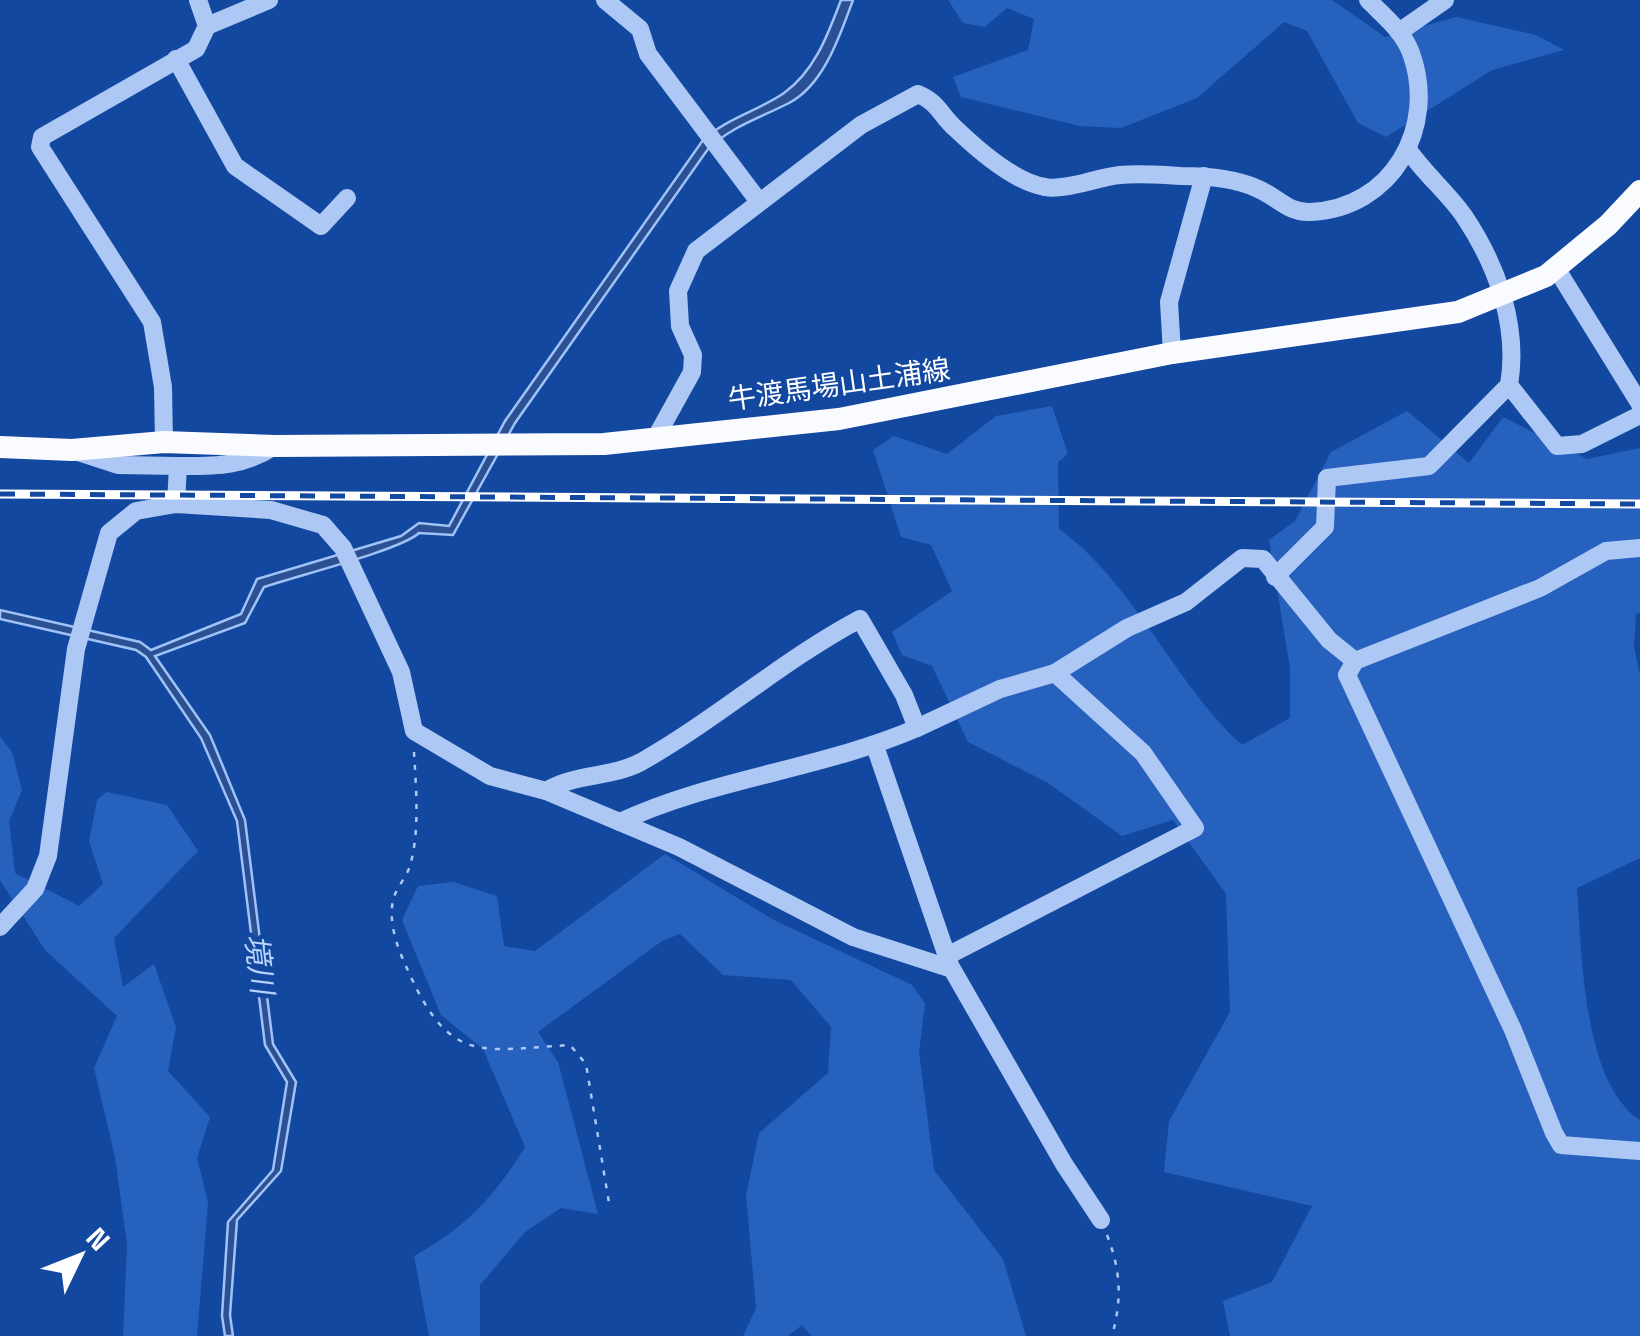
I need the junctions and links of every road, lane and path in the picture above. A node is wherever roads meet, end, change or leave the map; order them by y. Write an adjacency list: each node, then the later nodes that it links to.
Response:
1 (198, 0): 6 (street)
2 (269, 0): 6 (street)
3 (605, 0): 13 (street)
4 (1368, 0): 7 (street)
5 (1445, 0): 7 (street)
6 (208, 26): 8 (street)
7 (1400, 32): 9 (street)
8 (176, 59): 12 (street); 21 (street)
9 (1409, 151): 10 (street); 15 (street)
10 (1204, 176): 13 (street); 16 (street)
11 (1640, 191): 14 (main road, 牛渡馬場山土浦線)
12 (348, 198)
13 (758, 199): 20 (street)
14 (1556, 268): 15 (main road, 牛渡馬場山土浦線); 18 (street)
15 (1503, 296): 16 (main road, 牛渡馬場山土浦線); 17 (street)
16 (1172, 353): 20 (main road, 牛渡馬場山土浦線)
17 (1509, 384): 19 (street); 28 (street)
18 (1640, 404)
19 (1640, 415)
20 (654, 439): 22 (main road, 牛渡馬場山土浦線)
21 (164, 442): 22 (main road, 牛渡馬場山土浦線); 24 (main road, 牛渡馬場山土浦線)
22 (274, 446): 25 (street)
23 (0, 447): 24 (main road, 牛渡馬場山土浦線)
24 (72, 450): 25 (street)
25 (178, 466): 26 (street)
26 (176, 504): 32 (street); 36 (street)
27 (1640, 548): 29 (street)
28 (1274, 577): 29 (street); 30 (street)
29 (1355, 661): 38 (street)
30 (1055, 673): 31 (street); 37 (street)
31 (917, 728): 33 (street); 34 (street)
32 (414, 730): 34 (street); 39 (path)
33 (875, 746): 35 (street); 37 (street)
34 (546, 792): 35 (street)
35 (620, 822): 37 (street)
36 (0, 927)
37 (950, 962): 40 (street)
38 (1640, 1152)
39 (610, 1209)
40 (1101, 1220): 41 (path)
41 (1112, 1336)

